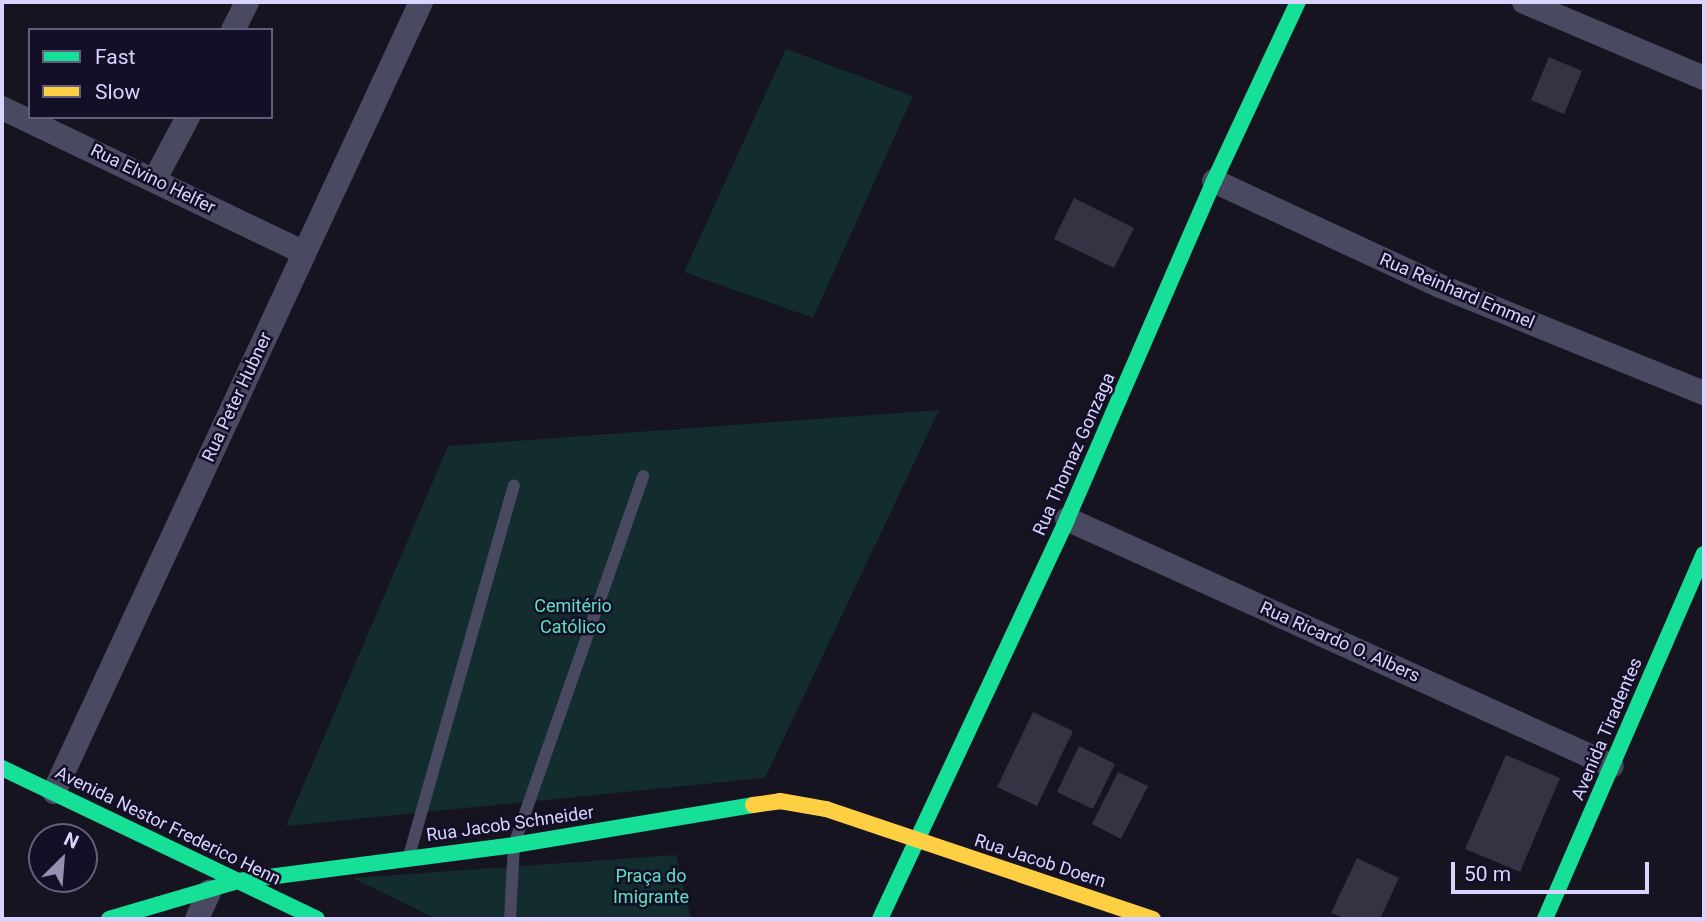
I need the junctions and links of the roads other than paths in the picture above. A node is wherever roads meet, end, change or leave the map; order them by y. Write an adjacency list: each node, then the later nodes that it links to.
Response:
1 (247, 2): 5 (street)
2 (421, 2): 11 (street, Rua Peter Hubner)
3 (1298, 2): 10 (street, Rua Thomaz Gonzaga)
4 (1524, 2): 6 (street)
5 (234, 28)
6 (1704, 78)
7 (2, 108): 9 (street, Rua Elvino Helfer)
8 (187, 119): 9 (street)
9 (155, 179): 11 (street, Rua Elvino Helfer)
10 (1214, 181): 12 (street, Rua Reinhard Emmel); 15 (street, Rua Thomaz Gonzaga)
11 (304, 253): 21 (street, Rua Peter Hubner)
12 (1704, 394)
13 (643, 475): 23 (lane)
14 (514, 486): 24 (lane)
15 (1067, 519): 19 (street, Rua Ricardo O. Albers); 22 (street, Rua Thomaz Gonzaga)
16 (1704, 554): 17 (street, Avenida Tiradentes)
17 (1676, 618): 18 (street); 19 (street, Avenida Tiradentes)
18 (1695, 626)
19 (1612, 766): 33 (street, Avenida Tiradentes)
20 (2, 768): 21 (street, Avenida Nestor Frederico Henn)
21 (54, 792): 25 (street, Avenida Nestor Frederico Henn)
22 (915, 840): 23 (street, Rua Jacob Schneider); 31 (street, Rua Thomaz Gonzaga); 32 (street, Rua Jacob Doern)
23 (514, 845): 24 (street, Rua Jacob Schneider); 30 (lane)
24 (408, 858): 25 (street, Rua Jacob Schneider)
25 (238, 881): 26 (street, Rua Jacob Schneider); 29 (street, Avenida Nestor Frederico Henn)
26 (209, 892): 27 (street, Rua Jacob Schneider); 28 (street)
27 (109, 919)
28 (197, 919)
29 (317, 919)
30 (510, 919)
31 (880, 919)
32 (1153, 919)
33 (1545, 919)

